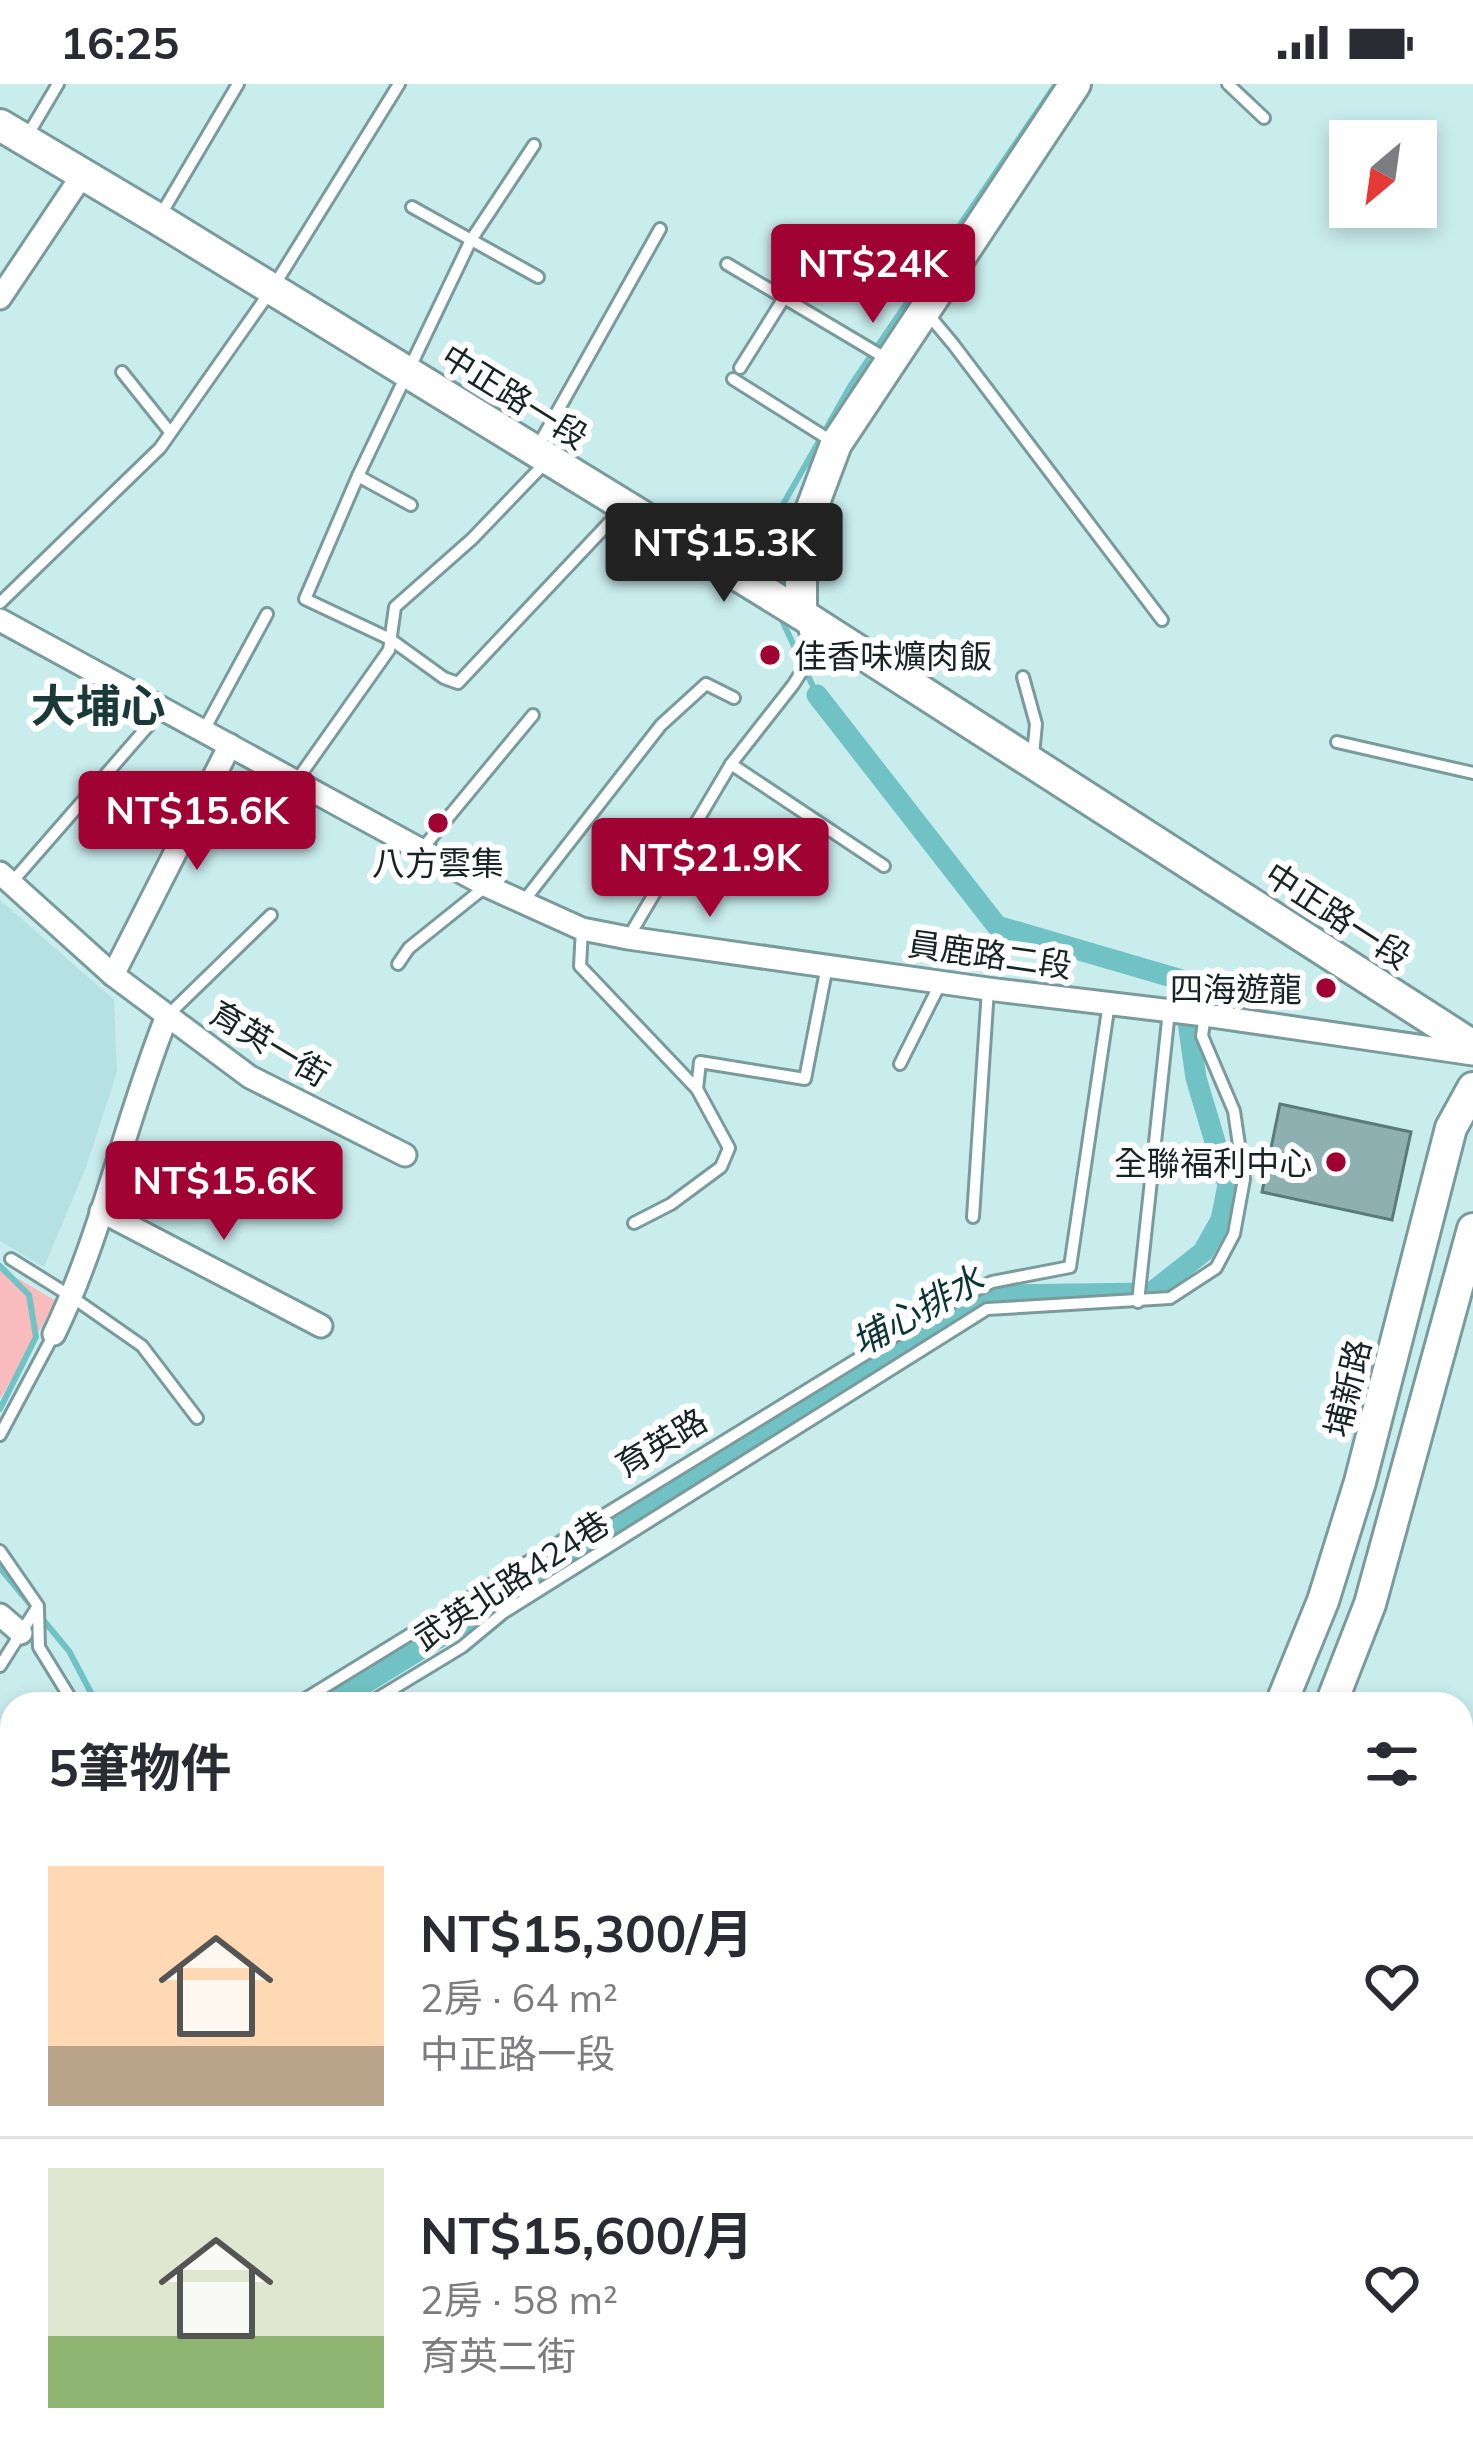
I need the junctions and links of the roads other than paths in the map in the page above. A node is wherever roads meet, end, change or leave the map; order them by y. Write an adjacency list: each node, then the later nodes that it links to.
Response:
1 (58, 84): 7 (lane)
2 (238, 84): 11 (lane)
3 (399, 84): 16 (lane)
4 (1076, 84): 19 (street)
5 (1228, 84): 6 (lane)
6 (1264, 118)
7 (12, 133): 9 (street, 中正路一段)
8 (534, 146): 13 (lane)
9 (83, 174): 11 (street, 中正路一段); 17 (street)
10 (412, 207): 13 (lane)
11 (158, 219): 16 (street, 中正路一段)
12 (660, 229): 25 (lane)
13 (471, 240): 15 (lane); 22 (lane)
14 (727, 265): 18 (lane)
15 (538, 277)
16 (272, 289): 22 (street, 中正路一段); 23 (lane)
17 (0, 298)
18 (784, 298): 20 (lane); 24 (lane)
19 (924, 310): 20 (street); 33 (lane)
20 (890, 361): 24 (street)
21 (122, 372): 23 (lane)
22 (408, 373): 25 (street, 中正路一段); 26 (lane)
23 (170, 432): 29 (lane)
24 (836, 444): 31 (street)
25 (542, 455): 28 (street, 中正路一段); 34 (lane)
26 (358, 476): 27 (lane); 34 (lane)
27 (411, 505)
28 (625, 506): 31 (street, 中正路一段); 34 (lane)
29 (0, 603)
30 (267, 614): 39 (lane)
31 (801, 614): 42 (street, 中正路一段); 43 (lane)
32 (0, 620): 37 (street, 員鹿路二段)
33 (1162, 620)
34 (390, 639): 45 (lane)
35 (1023, 677): 42 (lane)
36 (734, 698): 50 (lane)
37 (164, 708): 39 (street, 員鹿路二段); 48 (lane)
38 (533, 715): 46 (lane)
39 (204, 730): 41 (street, 員鹿路二段)
40 (1337, 742): 44 (lane)
41 (230, 745): 45 (street, 員鹿路二段); 56 (street)
42 (1033, 761): 63 (street, 中正路一段)
43 (731, 764): 47 (lane); 53 (lane)
44 (1473, 773)
45 (297, 780): 46 (street, 員鹿路二段)
46 (422, 849): 49 (street, 員鹿路二段)
47 (884, 866)
48 (6, 878): 56 (street)
49 (487, 886): 50 (street, 員鹿路二段); 54 (lane)
50 (523, 902): 52 (street, 員鹿路二段)
51 (271, 915): 62 (lane)
52 (582, 929): 53 (street, 員鹿路二段); 66 (lane)
53 (628, 938): 55 (street, 員鹿路二段)
54 (398, 964)
55 (827, 964): 57 (street, 員鹿路二段); 66 (lane)
56 (113, 975): 62 (street)
57 (941, 982): 58 (street, 員鹿路二段); 64 (lane)
58 (988, 989): 59 (street, 員鹿路二段); 69 (lane)
59 (1109, 1003): 60 (street, 員鹿路二段); 85 (lane, 育英路)
60 (1169, 1010): 61 (street, 員鹿路二段); 74 (lane)
61 (1205, 1015): 63 (street, 員鹿路二段); 74 (lane, 武英北路424巷)
62 (167, 1016): 67 (street, 育英一街); 68 (street)
63 (1473, 1050)
64 (900, 1064)
65 (1473, 1088): 87 (street, 埔新路)
66 (697, 1089): 70 (lane)
67 (405, 1155)
68 (100, 1210): 73 (street); 75 (street)
69 (973, 1217)
70 (634, 1223)
71 (1473, 1229): 88 (street)
72 (10, 1259): 73 (lane)
73 (72, 1297): 76 (street); 77 (lane)
74 (1138, 1302): 86 (lane, 武英北路424巷)
75 (321, 1326)
76 (54, 1334): 78 (lane)
77 (197, 1418)
78 (0, 1435)
79 (0, 1551): 80 (lane)
80 (38, 1606): 82 (lane); 84 (lane)
81 (0, 1615): 82 (street)
82 (21, 1633): 83 (lane)
83 (0, 1666)
84 (67, 1692)
85 (316, 1692)
86 (388, 1692)
87 (1286, 1692)
88 (1336, 1692)

